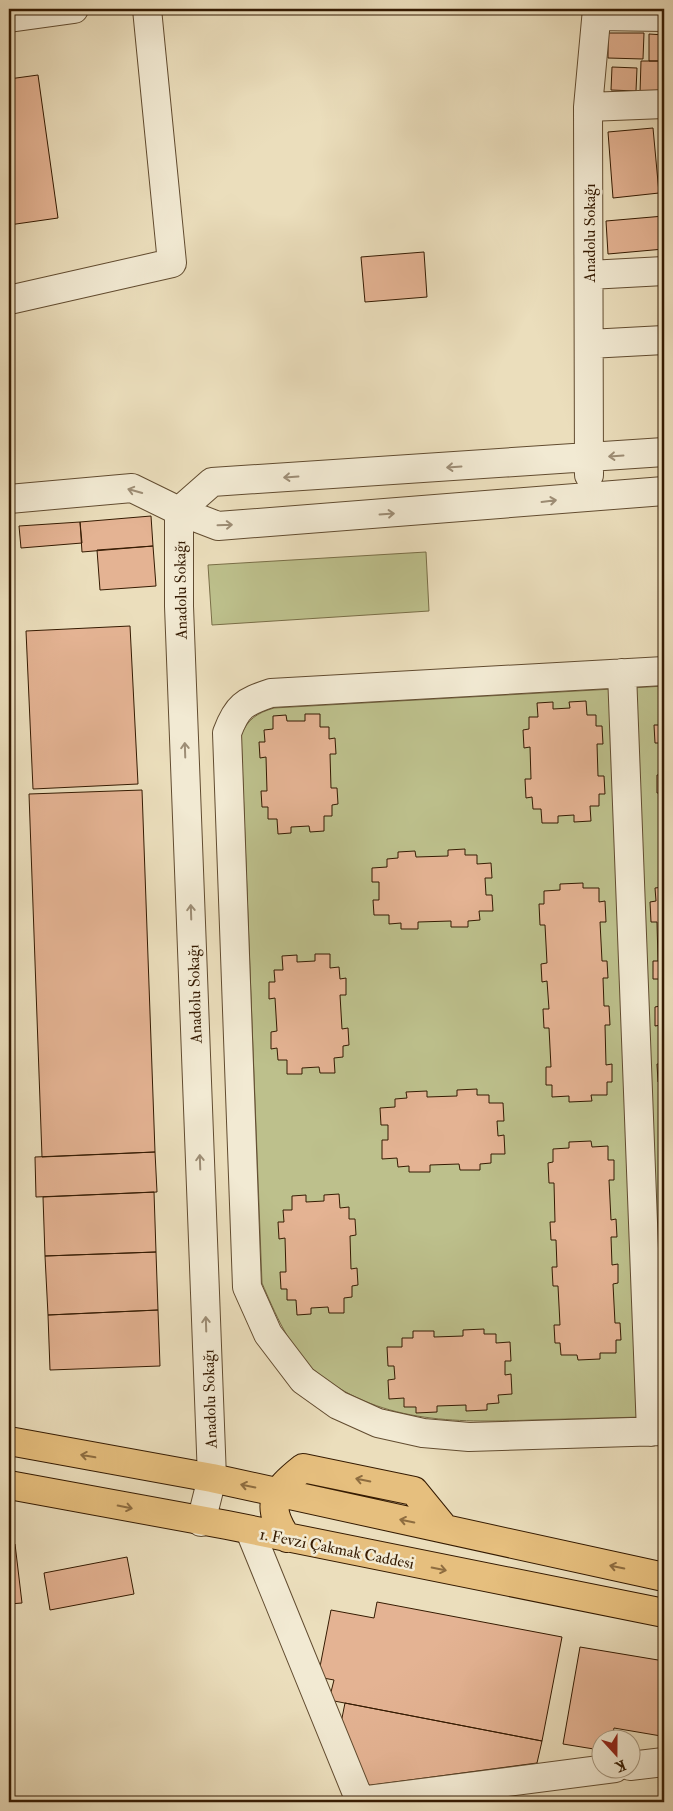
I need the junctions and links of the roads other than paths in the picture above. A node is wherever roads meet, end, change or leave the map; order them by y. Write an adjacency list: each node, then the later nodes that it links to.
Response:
1 (74, 9): 5 (street)
2 (147, 9): 10 (street)
3 (597, 12): 4 (street); 7 (street, Anadolu Sokağı)
4 (664, 17)
5 (9, 18)
6 (664, 104): 7 (street)
7 (588, 107): 9 (street, Anadolu Sokağı)
8 (664, 271): 9 (street)
9 (589, 275): 12 (street, Anadolu Sokağı)
10 (9, 300)
11 (664, 340): 12 (street)
12 (589, 344): 14 (street, Anadolu Sokağı)
13 (664, 452): 14 (street, one-way to 14)
14 (589, 458): 16 (street, Anadolu Sokağı); 18 (street, one-way to 18)
15 (664, 491): 16 (street, Anadolu Sokağı)
16 (589, 496): 18 (street, Anadolu Sokağı, one-way to 16)
17 (9, 499): 18 (street, one-way to 17)
18 (179, 511): 23 (street, Anadolu Sokağı, one-way to 18)
19 (664, 671): 20 (street)
20 (622, 674): 21 (street); 21 (street)
21 (657, 1431)
22 (9, 1441): 23 (main road, one-way to 22)
23 (212, 1478): 25 (main road, one-way to 23); 26 (street, Anadolu Sokağı)
24 (9, 1485): 26 (main road, 1. Fevzi Çakmak Caddesi, one-way to 26)
25 (277, 1492): 28 (main road); 29 (main road, one-way to 25)
26 (201, 1522): 27 (main road, 1. Fevzi Çakmak Caddesi)
27 (250, 1531): 28 (main road, 1. Fevzi Çakmak Caddesi); 34 (street)
28 (287, 1538): 30 (main road, 1. Fevzi Çakmak Caddesi, one-way to 30)
29 (664, 1577)
30 (664, 1614)
31 (664, 1762): 32 (street)
32 (640, 1765)
33 (590, 1771): 34 (street)
34 (360, 1802)

